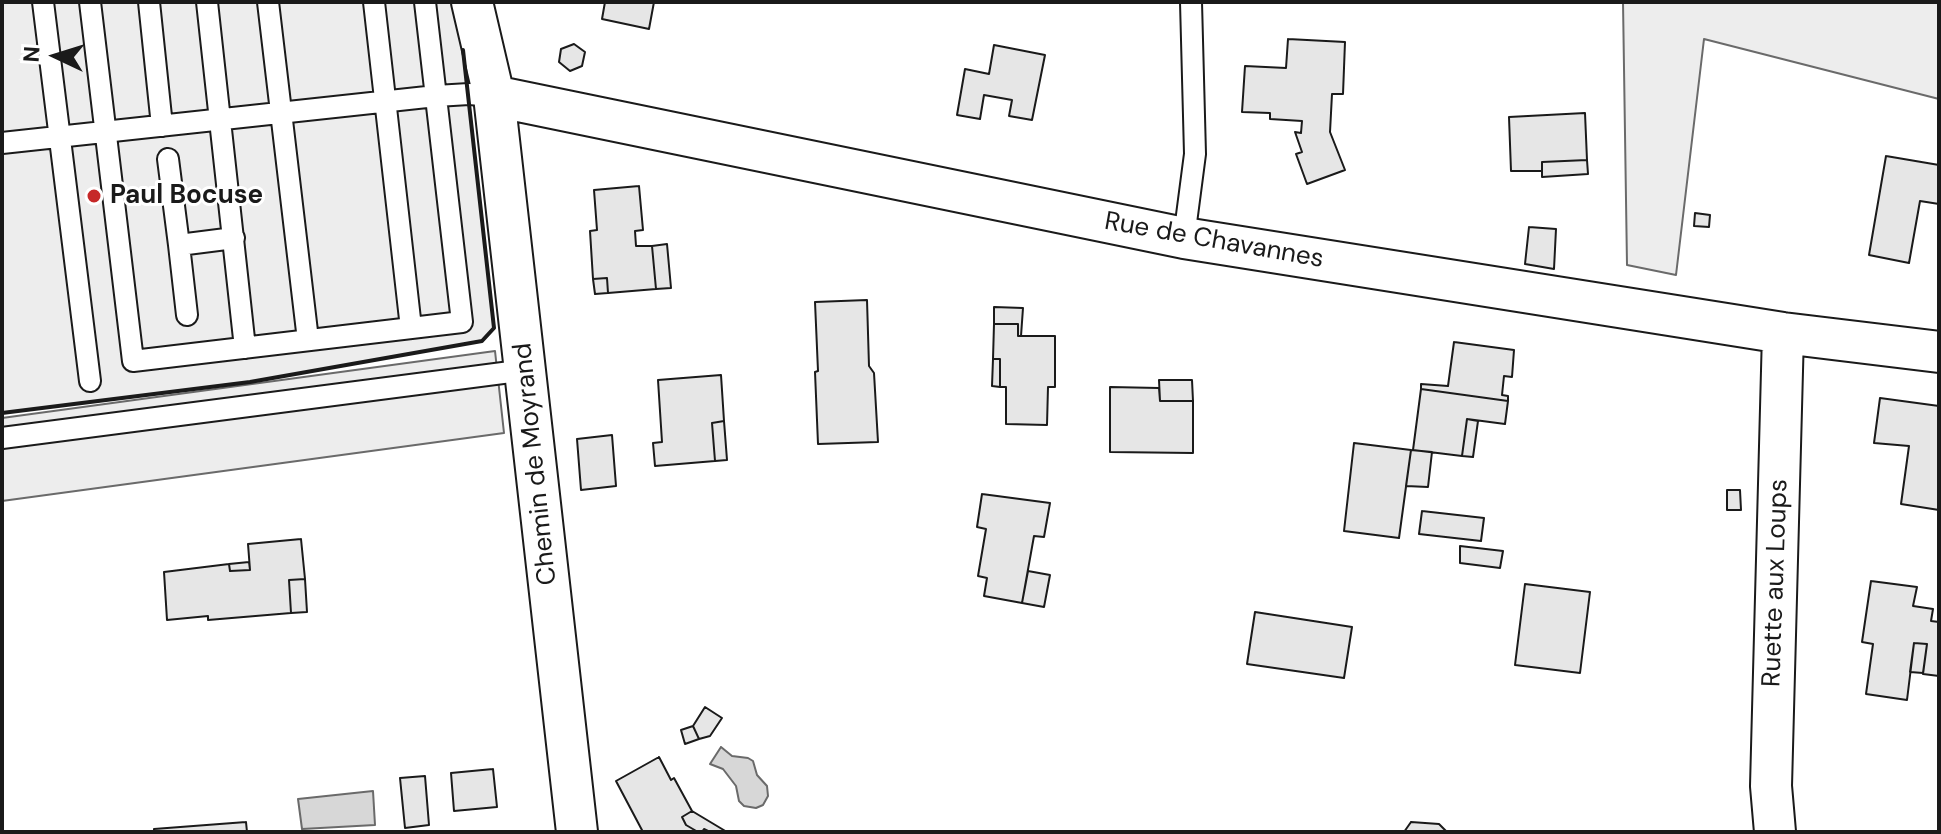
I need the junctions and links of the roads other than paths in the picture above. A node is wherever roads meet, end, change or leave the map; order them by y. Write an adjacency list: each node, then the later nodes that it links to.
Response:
1 (43, 2): 17 (lane)
2 (90, 2): 16 (lane)
3 (149, 2): 15 (lane)
4 (207, 2): 14 (lane)
5 (268, 2): 13 (lane)
6 (374, 2): 12 (lane)
7 (425, 2): 10 (lane)
8 (472, 2): 11 (street, Chemin de Moyrand)
9 (1191, 2): 21 (lane)
10 (436, 96): 11 (lane); 12 (lane); 24 (lane)
11 (494, 96): 21 (street, Rue de Chavannes); 29 (street, Chemin de Moyrand)
12 (385, 102): 13 (lane); 24 (lane)
13 (281, 113): 14 (lane); 26 (lane)
14 (222, 120): 15 (lane); 20 (lane)
15 (162, 126): 16 (lane)
16 (106, 132): 17 (lane); 27 (lane)
17 (60, 137): 18 (lane); 30 (lane)
18 (2, 143)
19 (168, 159): 22 (lane)
20 (234, 238): 22 (lane); 27 (lane)
21 (1184, 238): 25 (street, Rue de Chavannes)
22 (179, 245): 23 (lane)
23 (187, 315)
24 (411, 328): 26 (lane)
25 (1783, 333): 28 (street, Rue de Chavannes); 33 (street, Ruette aux Loups)
26 (308, 340): 27 (lane)
27 (245, 348)
28 (1939, 352)
29 (526, 370): 31 (lane); 32 (street, Chemin de Moyrand)
30 (90, 381)
31 (2, 438)
32 (577, 832)
33 (1775, 832)

